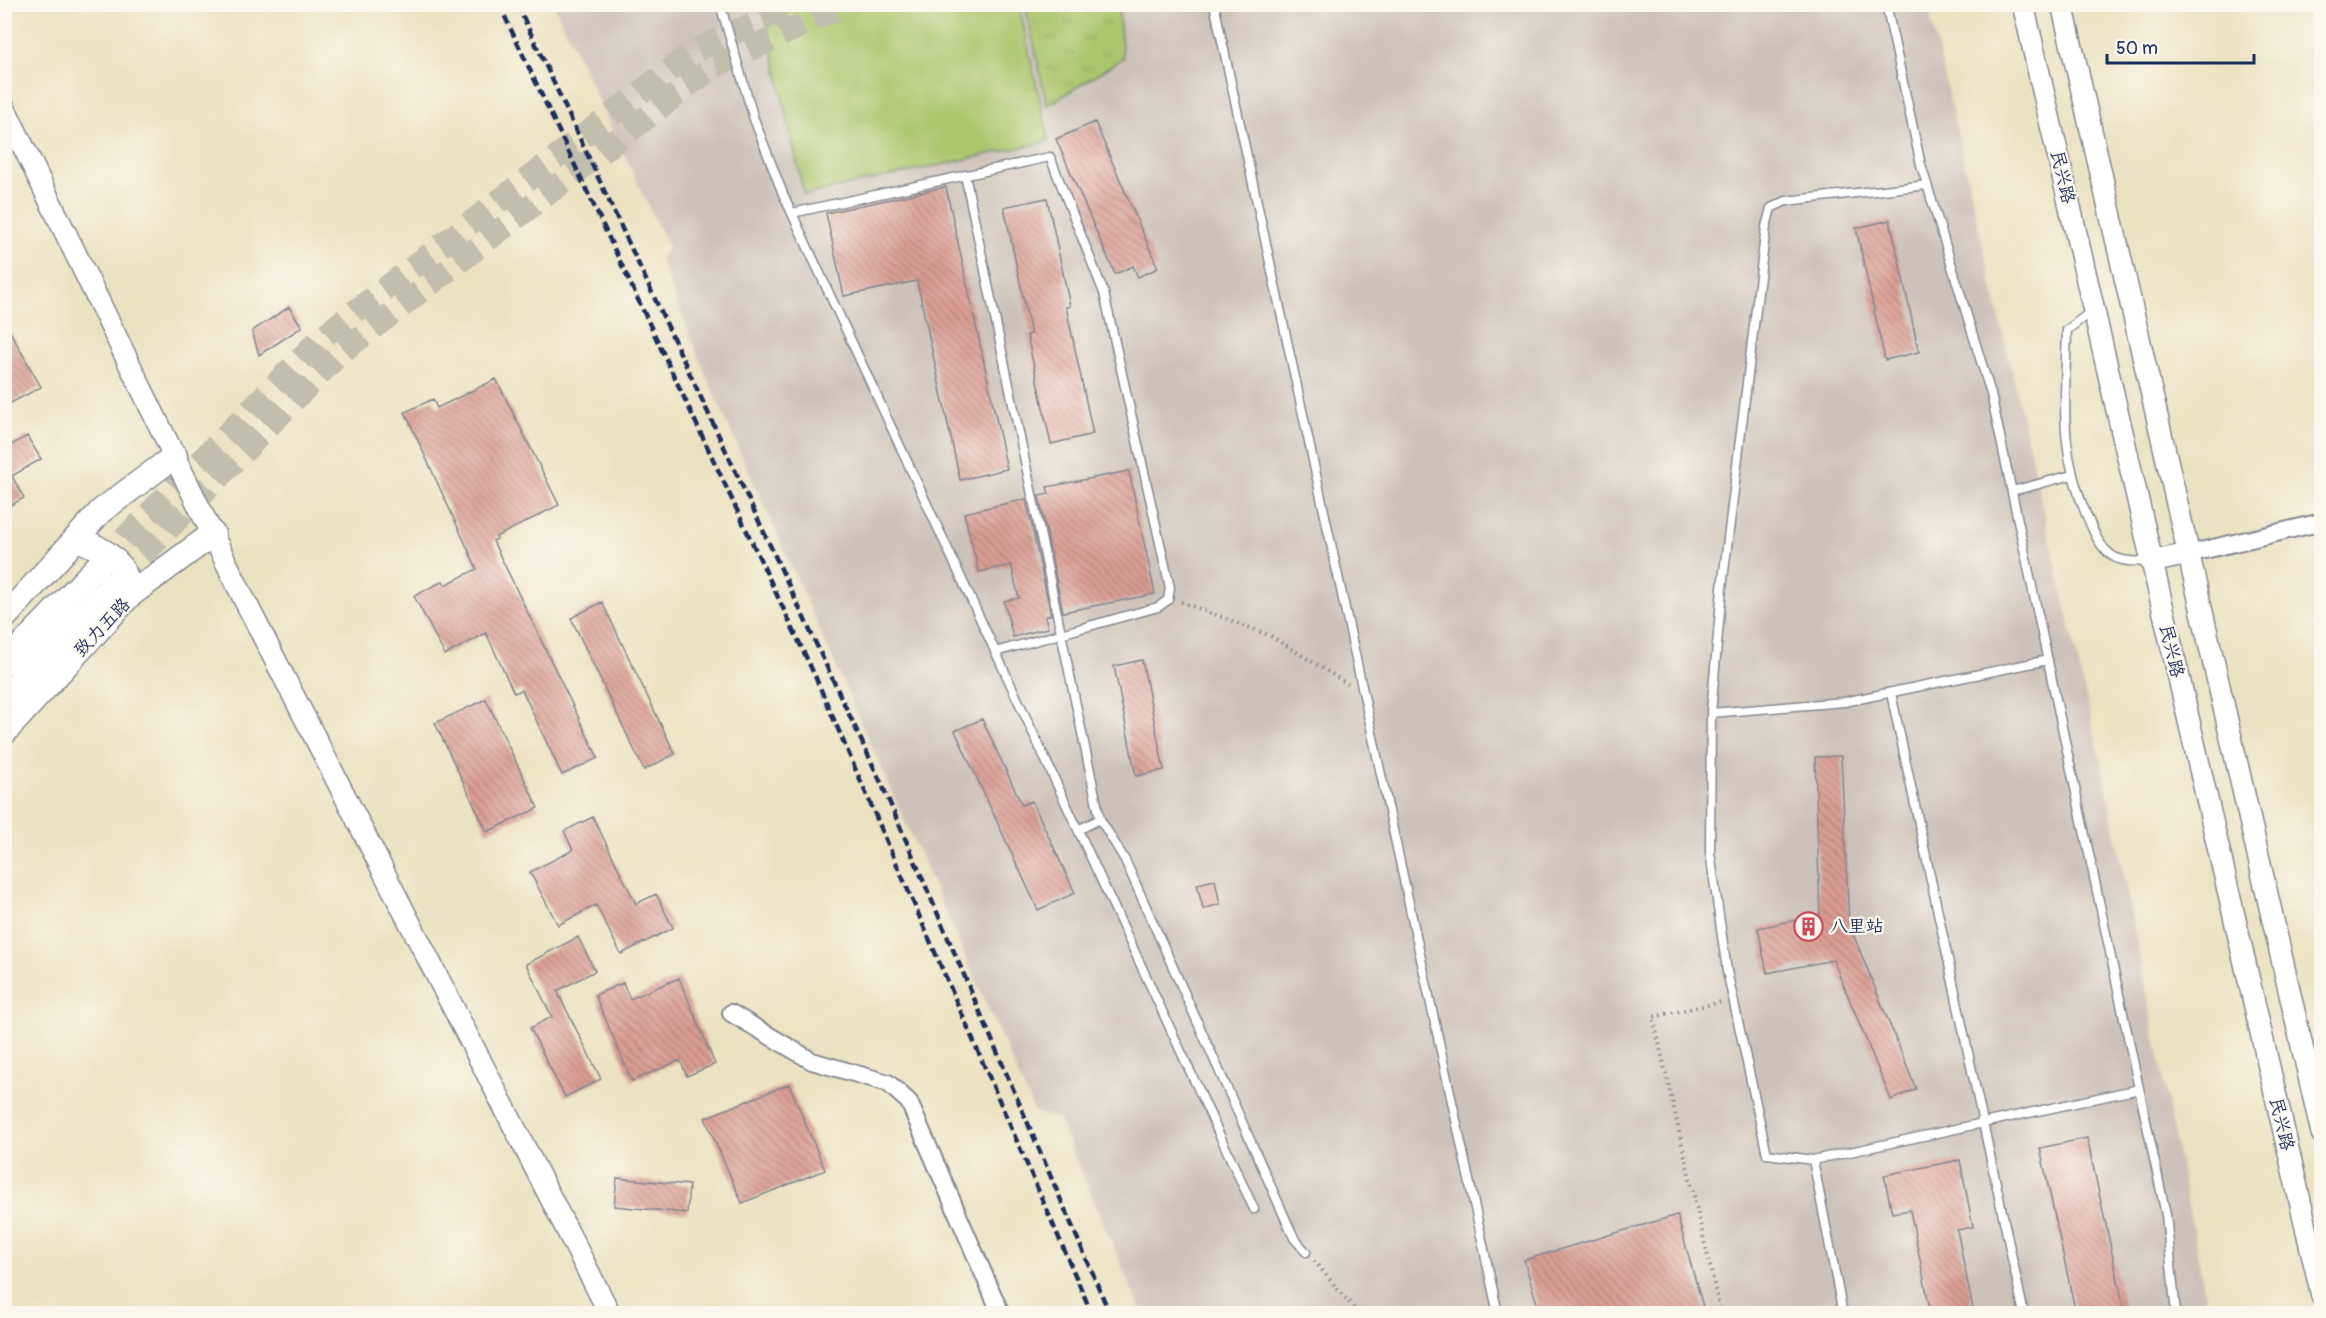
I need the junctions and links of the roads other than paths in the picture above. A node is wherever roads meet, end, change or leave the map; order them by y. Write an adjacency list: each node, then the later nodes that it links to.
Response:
1 (720, 4): 9 (lane)
2 (1214, 4): 43 (lane)
3 (1886, 4): 8 (lane)
4 (2023, 4): 10 (street, 民兴路)
5 (2062, 4): 17 (street, 民兴路)
6 (4, 107): 11 (street)
7 (965, 175): 9 (lane); 22 (lane); 22 (lane)
8 (1927, 185): 13 (lane); 28 (lane)
9 (792, 213): 23 (lane)
10 (2093, 309): 12 (lane); 18 (street, 民兴路)
11 (175, 456): 15 (street); 16 (main road)
12 (2072, 475): 13 (lane); 18 (lane)
13 (2012, 491): 24 (lane)
14 (2322, 522): 17 (street)
15 (213, 534): 20 (main road, 致力五路); 41 (street)
16 (76, 539): 20 (main road); 21 (main road)
17 (2188, 554): 18 (street); 35 (street, 民兴路)
18 (2151, 562): 38 (street, 民兴路)
19 (99, 565): 25 (main road)
20 (124, 588): 27 (main road); 29 (main road, 致力五路)
21 (4, 618)
22 (1060, 633): 23 (lane); 30 (lane)
23 (995, 652): 31 (lane)
24 (2048, 660): 26 (lane); 33 (lane)
25 (4, 664)
26 (1891, 693): 28 (lane); 34 (lane)
27 (4, 698)
28 (1711, 713): 36 (lane)
29 (4, 733)
30 (1100, 819): 31 (lane); 39 (lane)
31 (1078, 830): 37 (lane)
32 (731, 1013): 42 (street)
33 (2139, 1089): 34 (lane); 46 (lane)
34 (1983, 1123): 36 (lane); 45 (lane)
35 (2322, 1133)
36 (1813, 1160): 44 (lane)
37 (1254, 1209)
38 (2312, 1212): 40 (street, 民兴路)
39 (1306, 1252)
40 (2322, 1296)
41 (610, 1314)
42 (1001, 1314)
43 (1498, 1314)
44 (1844, 1314)
45 (2024, 1314)
46 (2176, 1314)

